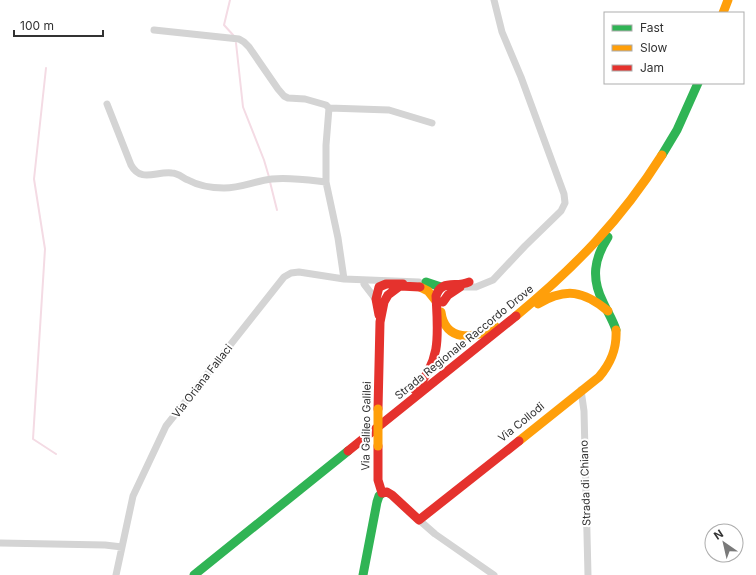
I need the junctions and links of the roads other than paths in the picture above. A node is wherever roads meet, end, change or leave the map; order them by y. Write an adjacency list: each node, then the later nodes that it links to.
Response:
1 (494, 0): 12 (street)
2 (728, 0): 3 (main road)
3 (723, 12)
4 (154, 30): 7 (street)
5 (698, 84): 10 (main road, Strada Regionale Raccordo Drove)
6 (107, 104): 9 (street)
7 (329, 108): 8 (street); 9 (street)
8 (432, 123)
9 (326, 182): 13 (street)
10 (643, 184): 11 (main road, Strada Regionale Raccordo Drove); 23 (main road)
11 (578, 261): 22 (main road); 24 (main road, Strada Regionale Raccordo Drove)
12 (498, 274): 15 (street); 20 (street)
13 (341, 279): 14 (street, Via Oriana Fallaci); 30 (street, Via Oriana Fallaci)
14 (366, 282): 16 (street); 17 (street); 21 (street)
15 (469, 282): 16 (street); 19 (main road)
16 (422, 283): 17 (main road); 18 (main road); 19 (main road); 22 (main road)
17 (381, 286): 18 (street); 21 (main road, Via Galileo Galilei)
18 (400, 286): 21 (main road)
19 (441, 287): 20 (street); 22 (main road)
20 (460, 287): 22 (main road)
21 (381, 300): 27 (main road, Via Galileo Galilei, bridge)
22 (440, 301): 26 (main road)
23 (608, 311): 24 (main road); 25 (main road, Via Collodi)
24 (441, 376): 26 (main road, Strada Regionale Raccordo Drove)
25 (581, 390): 28 (main road, Via Collodi); 35 (street, Strada di Chiano)
26 (353, 447): 32 (main road, Strada Regionale Raccordo Drove)
27 (382, 493): 28 (main road); 33 (main road)
28 (419, 520): 34 (street)
29 (0, 543): 30 (street)
30 (122, 548): 31 (street, Via Oriana Fallaci)
31 (116, 575)
32 (194, 575)
33 (363, 575)
34 (494, 575)
35 (588, 575)

